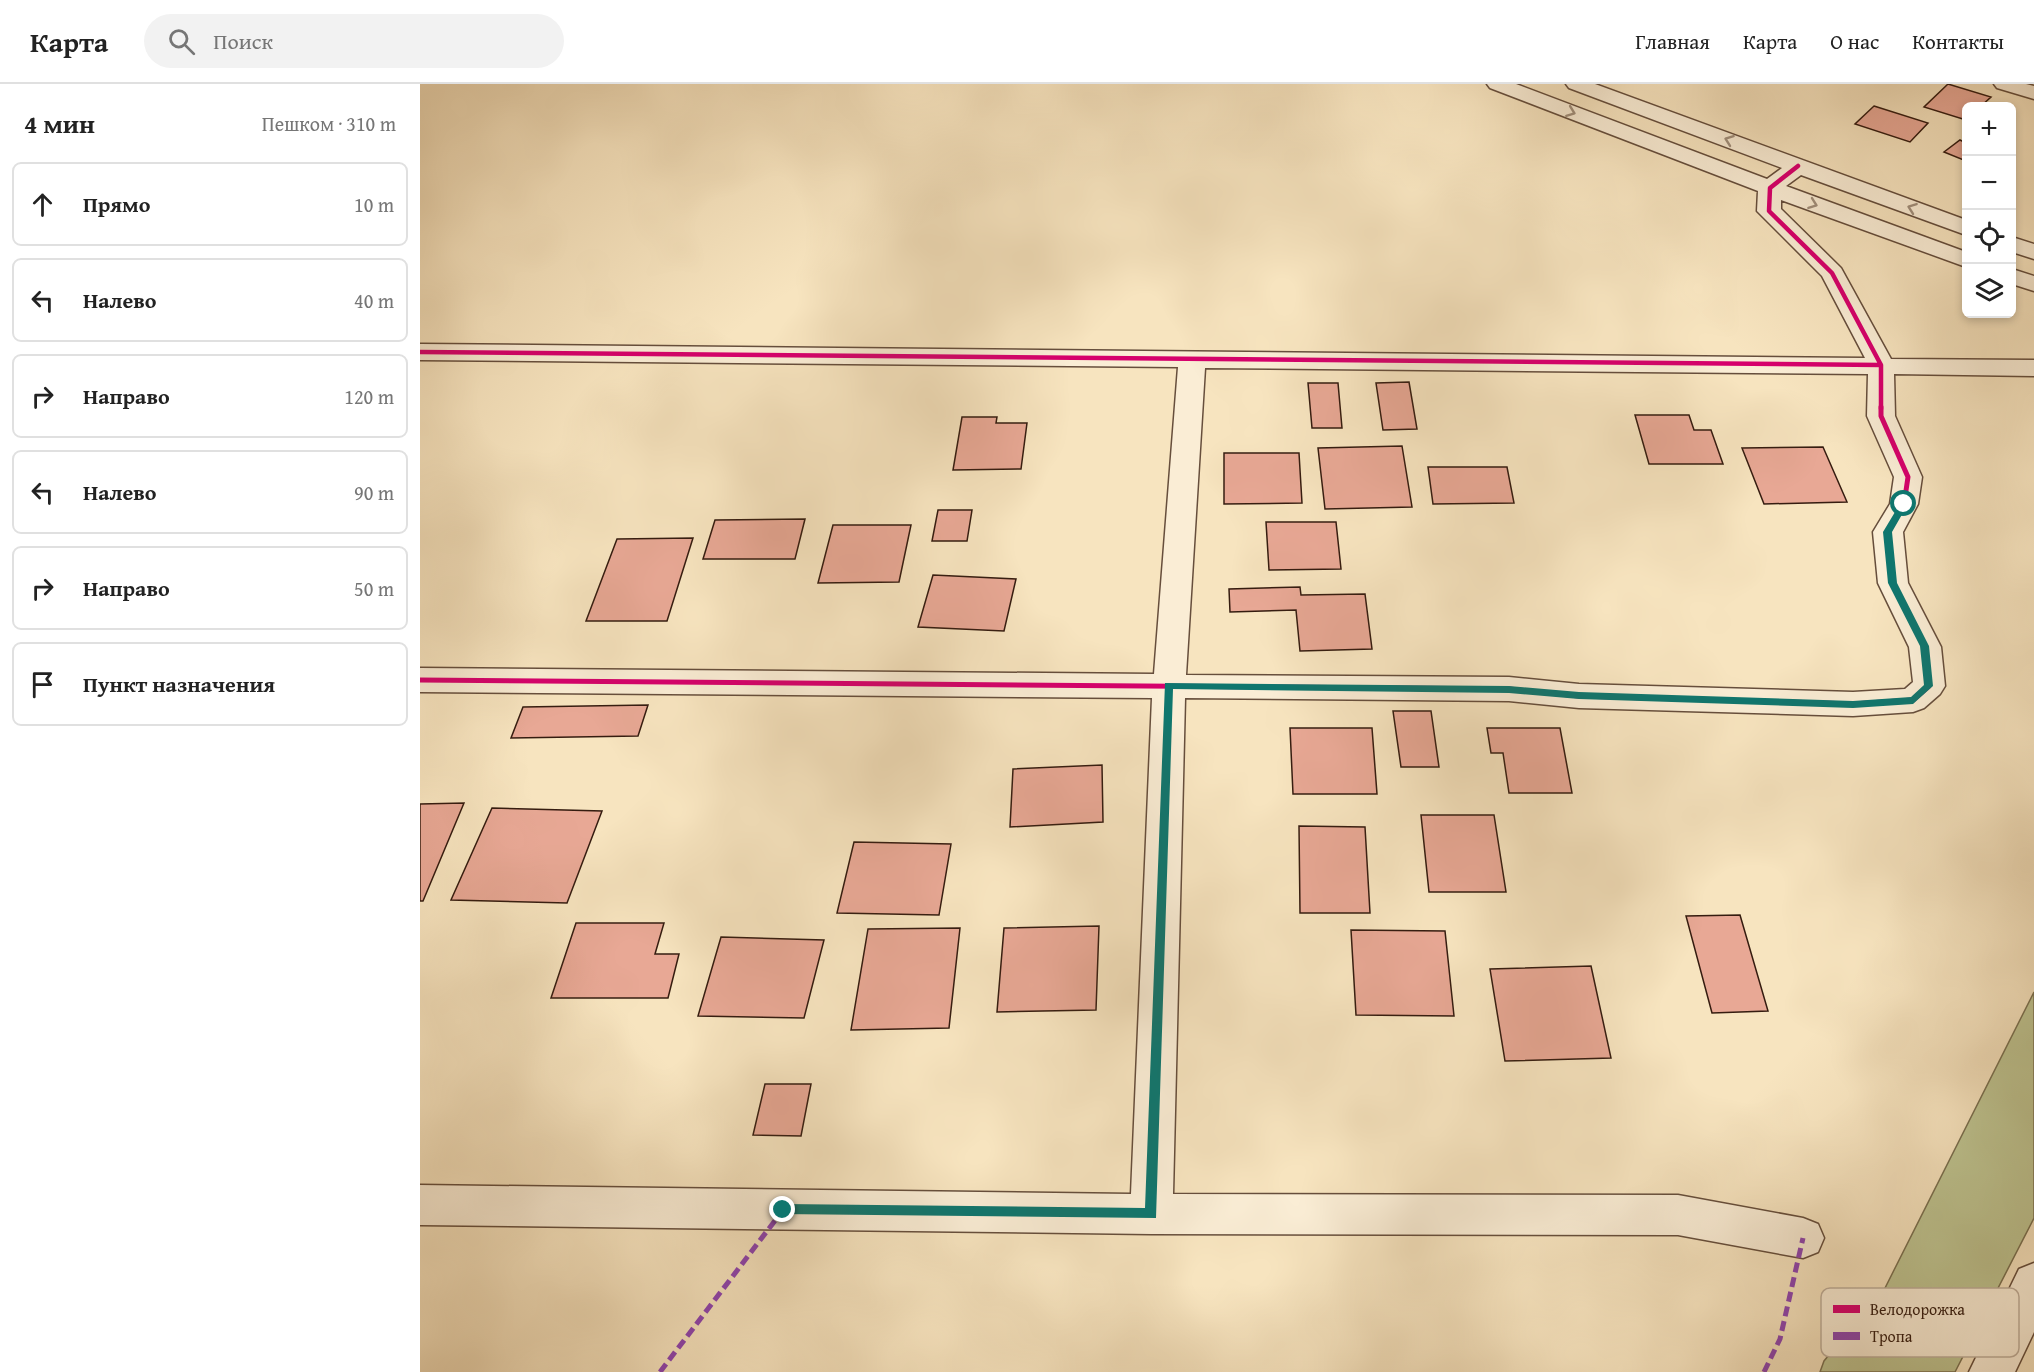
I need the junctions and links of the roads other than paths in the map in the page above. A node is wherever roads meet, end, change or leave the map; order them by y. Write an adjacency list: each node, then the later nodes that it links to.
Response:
1 (1497, 84): 7 (street, one-way to 7)
2 (1576, 84): 4 (street)
3 (2004, 84): 5 (street)
4 (1616, 91): 6 (street, one-way to 4)
5 (2034, 93)
6 (1798, 166): 7 (street); 8 (street, one-way to 6)
7 (1770, 188): 11 (street, one-way to 11); 16 (street)
8 (1962, 227)
9 (2016, 245): 10 (street)
10 (2034, 252)
11 (1962, 259)
12 (2016, 277): 13 (street)
13 (2034, 284)
14 (420, 352): 15 (street)
15 (1192, 360): 16 (street); 19 (street)
16 (1881, 365): 17 (street); 19 (street)
17 (2034, 368)
18 (420, 680): 19 (street)
19 (1169, 685): 21 (street)
20 (420, 1205): 21 (street)
21 (1151, 1214): 22 (street)
22 (1803, 1239)
23 (2034, 1284): 24 (street)
24 (2019, 1315)
25 (1999, 1357): 26 (street)
26 (1992, 1372)

